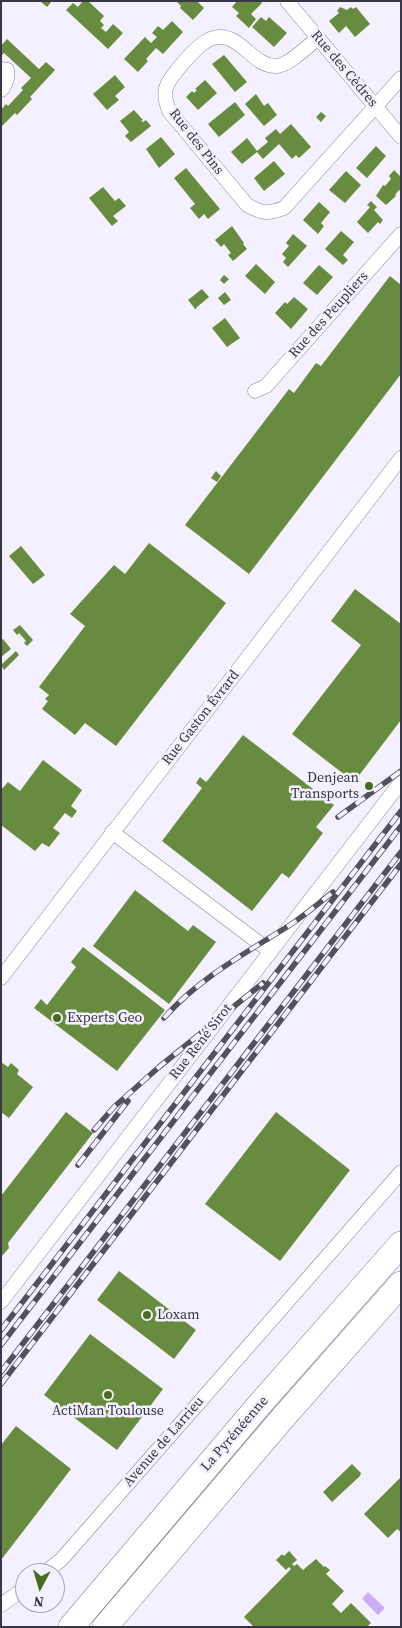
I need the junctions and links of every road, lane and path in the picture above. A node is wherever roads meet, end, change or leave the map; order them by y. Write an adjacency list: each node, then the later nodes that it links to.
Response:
1 (288, 1): 2 (street, Rue des Cèdres)
2 (318, 38): 6 (street, Rue des Cèdres); 6 (street, Rue des Pins)
3 (1, 69): 5 (street)
4 (401, 78): 6 (street, Rue des Pins)
5 (1, 90)
6 (376, 107): 7 (street, Rue des Cèdres)
7 (401, 137)
8 (401, 234): 9 (street, Rue des Peupliers)
9 (255, 391)
10 (401, 458): 12 (street, Rue Gaston Évrard)
11 (401, 782): 13 (street, Rue René Sirot)
12 (112, 832): 13 (street); 14 (street, Rue Gaston Évrard)
13 (271, 952): 18 (street, Rue René Sirot)
14 (1, 978)
15 (401, 1172): 19 (street, Avenue de Larrieu)
16 (401, 1244): 22 (highway, La Pyrénéenne)
17 (401, 1284): 23 (highway, La Pyrénéenne)
18 (1, 1302)
19 (58, 1563)
20 (15, 1596): 21 (street)
21 (1, 1606)
22 (71, 1627)
23 (104, 1627)

